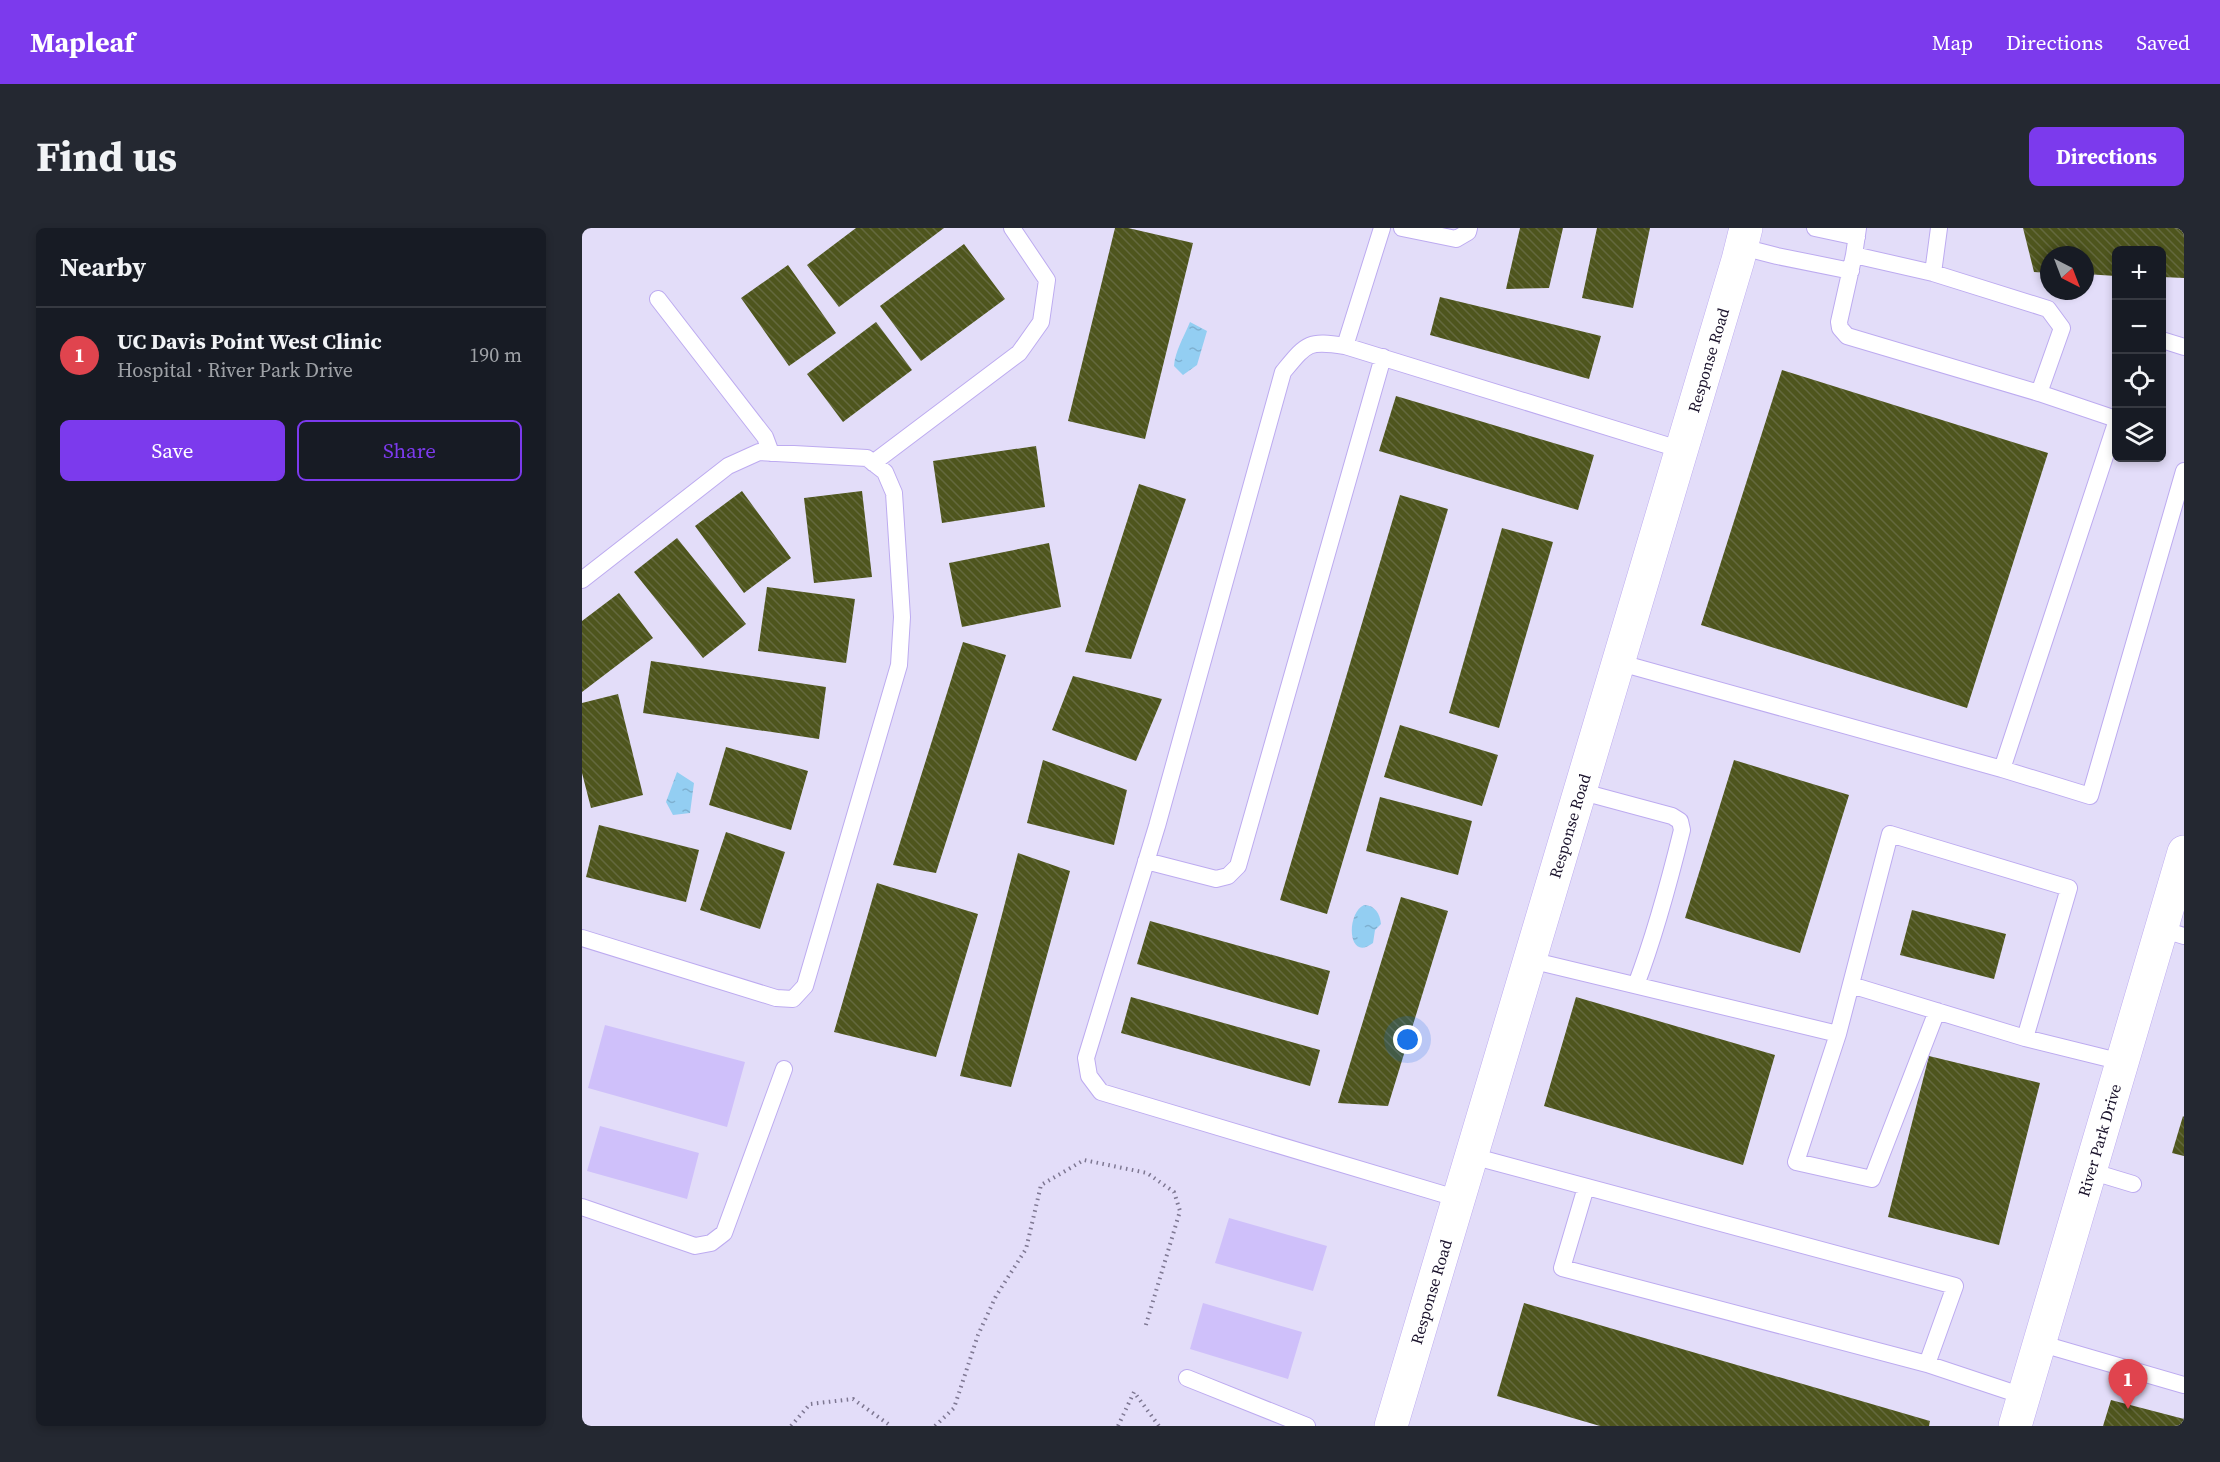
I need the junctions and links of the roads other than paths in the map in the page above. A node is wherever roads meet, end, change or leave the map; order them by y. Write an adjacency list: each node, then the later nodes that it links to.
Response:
1 (1012, 228): 21 (lane)
2 (1383, 228): 13 (lane)
3 (1402, 228): 4 (lane)
4 (1469, 228)
5 (1815, 228): 7 (lane)
6 (1939, 228): 10 (lane)
7 (1857, 232): 9 (lane)
8 (1744, 237): 9 (lane); 19 (street, Response Road)
9 (1853, 263): 10 (lane); 16 (lane)
10 (1932, 273): 16 (lane)
11 (658, 299): 20 (lane)
12 (2166, 341): 14 (lane)
13 (1345, 346): 15 (lane); 28 (lane)
14 (2184, 347)
15 (1383, 357): 19 (lane); 28 (lane)
16 (2039, 393): 17 (lane)
17 (2112, 420)
18 (2112, 433): 25 (lane)
19 (1682, 450): 24 (street, Response Road)
20 (771, 453): 21 (lane); 23 (lane)
21 (873, 463): 30 (lane)
22 (2184, 471): 25 (lane)
23 (582, 580)
24 (1617, 662): 25 (lane); 26 (street, Response Road)
25 (2002, 769)
26 (1580, 791): 31 (street, Response Road); 32 (lane)
27 (2184, 852): 29 (street, River Park Drive)
28 (1146, 861): 43 (lane)
29 (2173, 933): 37 (street, River Park Drive)
30 (582, 938)
31 (1530, 960): 32 (lane); 39 (street, Response Road)
32 (1636, 985): 35 (lane)
33 (1851, 986): 34 (lane); 35 (lane); 36 (lane)
34 (1937, 1011): 35 (lane); 36 (lane)
35 (1838, 1034)
36 (2025, 1038): 37 (lane)
37 (2122, 1062): 40 (street, River Park Drive)
38 (784, 1069): 44 (lane)
39 (1472, 1156): 42 (lane); 43 (street, Response Road)
40 (2090, 1171): 41 (lane); 45 (street, River Park Drive)
41 (2133, 1184)
42 (1586, 1186): 46 (lane); 46 (lane)
43 (1459, 1198): 51 (street, Response Road)
44 (582, 1207)
45 (2039, 1342): 48 (lane); 49 (street, River Park Drive)
46 (1927, 1364): 49 (lane)
47 (1188, 1378): 50 (lane)
48 (2184, 1385)
49 (2019, 1411)
50 (1307, 1426)
51 (1391, 1426)

